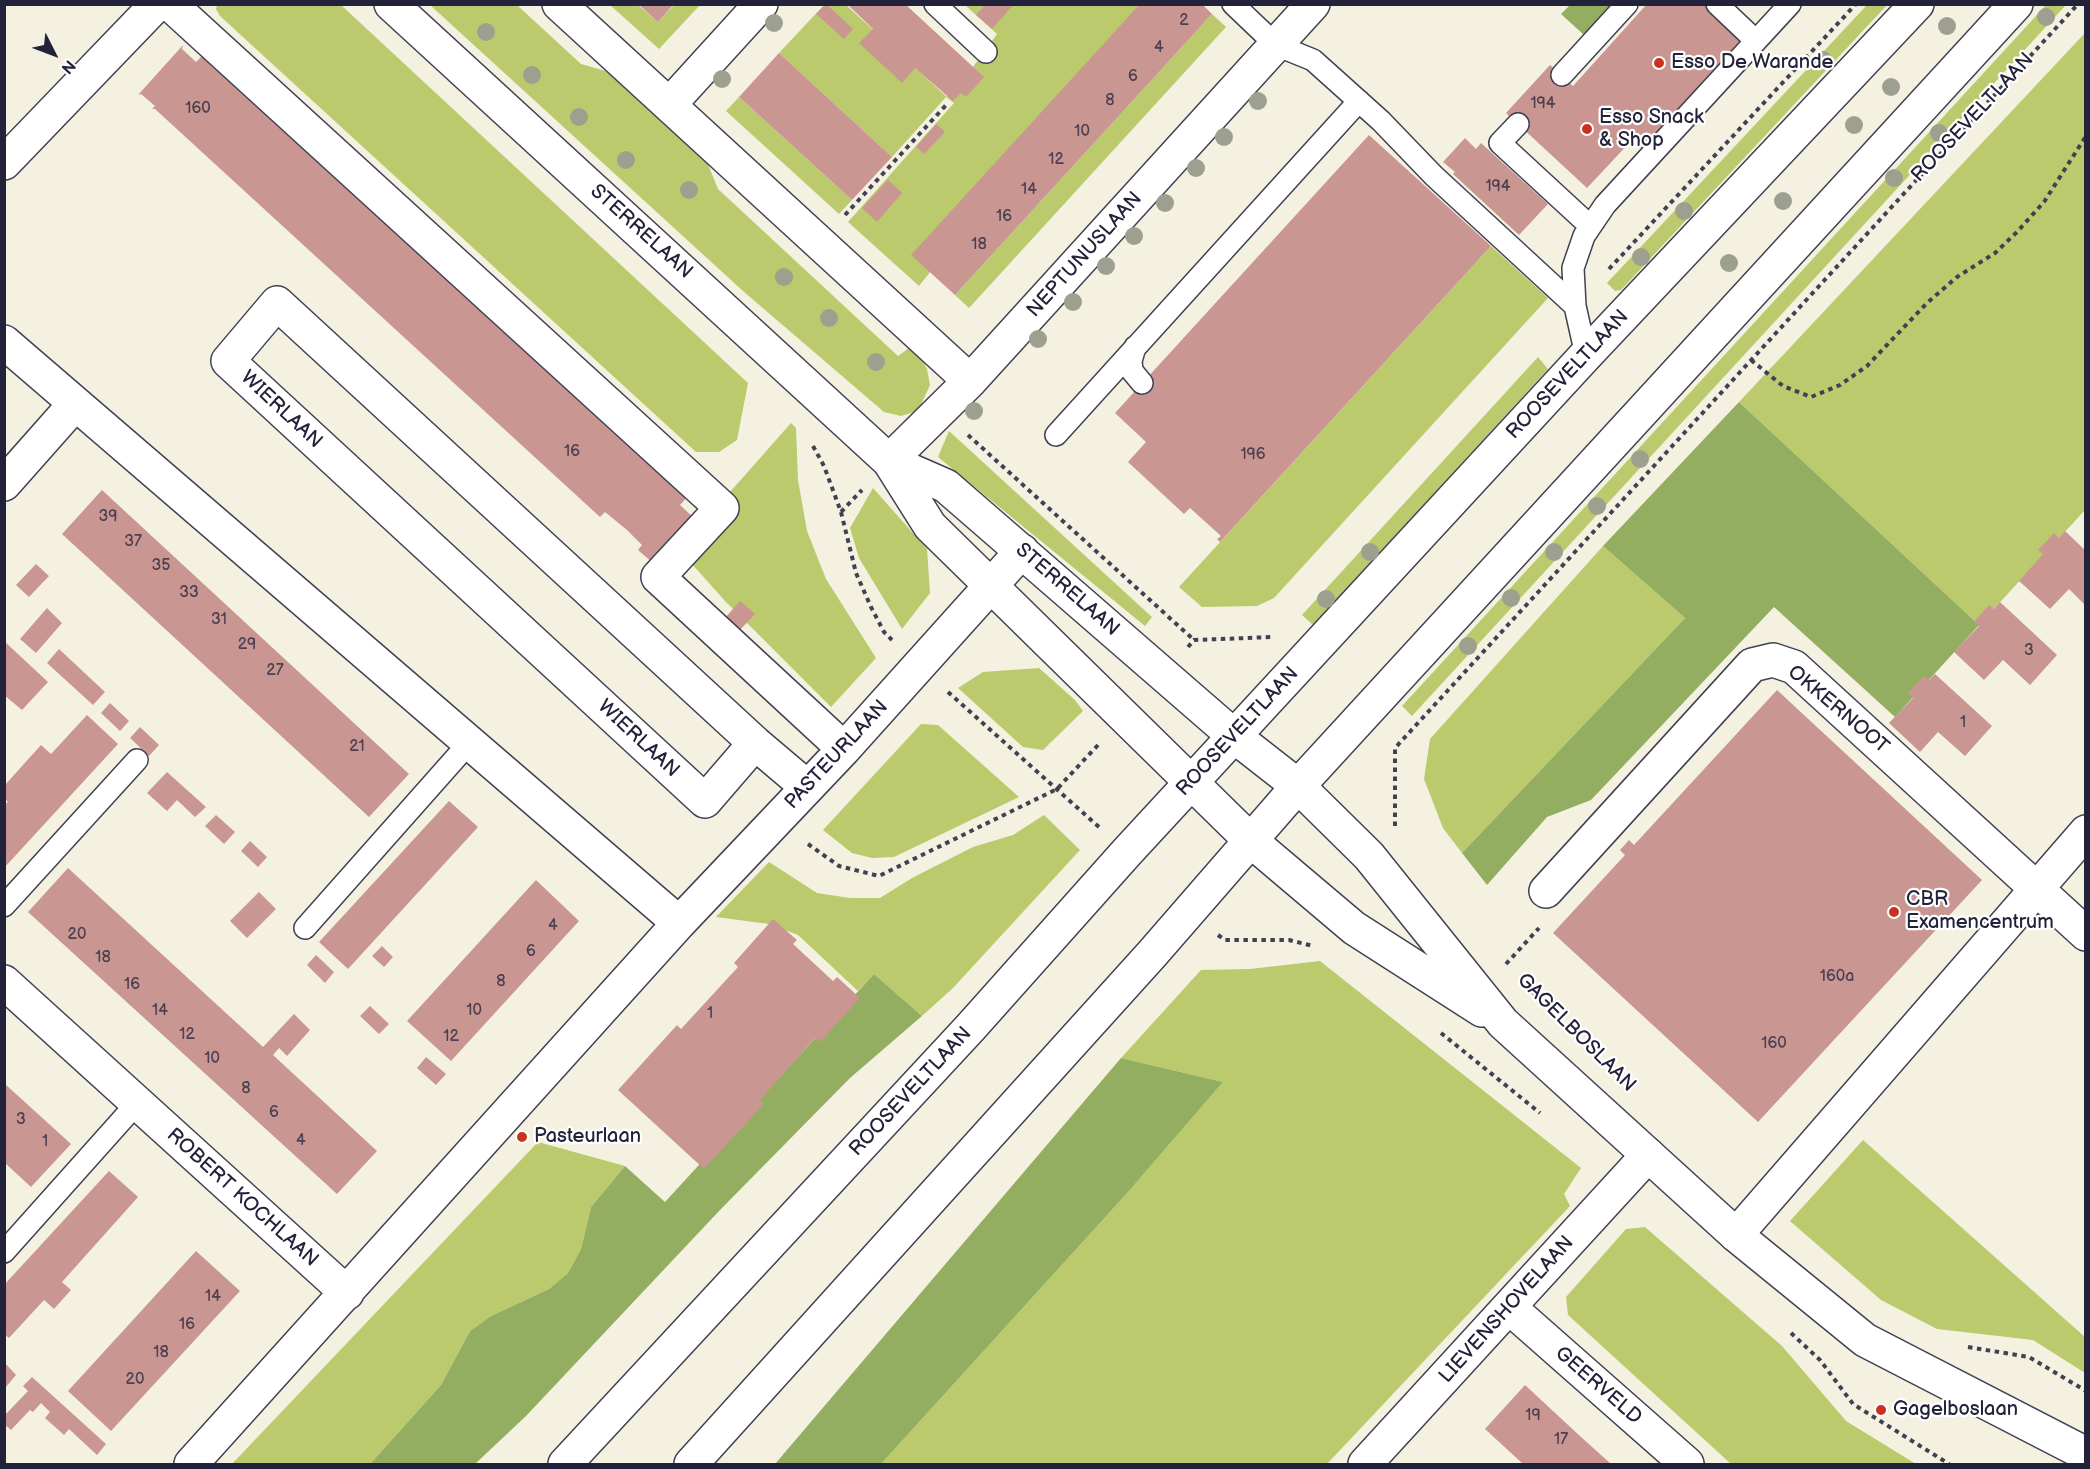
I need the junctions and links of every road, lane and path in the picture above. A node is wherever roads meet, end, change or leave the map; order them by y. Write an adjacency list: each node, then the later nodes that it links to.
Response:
1 (157, 4): 25 (street)
2 (170, 4): 48 (street)
3 (391, 4): 39 (street, STERRELAAN)
4 (559, 4): 21 (street)
5 (761, 4): 21 (street)
6 (935, 4): 17 (lane)
7 (1233, 4): 16 (lane)
8 (1313, 4): 16 (street, NEPTUNUSLAAN)
9 (1627, 4): 18 (lane)
10 (1718, 4): 15 (lane)
11 (1790, 4): 15 (lane)
12 (1917, 4): 31 (street, ROOSEVELTLAAN)
13 (2016, 4): 51 (street)
14 (2078, 4): 32 (path, ROOSEVELTLAAN)
15 (1756, 41): 26 (lane)
16 (1276, 45): 19 (lane); 33 (street, NEPTUNUSLAAN)
17 (986, 52)
18 (1562, 75)
19 (1359, 101): 28 (lane); 30 (lane)
20 (948, 103): 27 (path)
21 (669, 105): 27 (street)
22 (1518, 124): 26 (lane)
23 (2085, 136): 24 (path)
24 (2084, 142): 32 (path)
25 (4, 163)
26 (1590, 226): 28 (lane)
27 (820, 243): 33 (street)
28 (1575, 306): 31 (lane)
29 (4, 342): 35 (street)
30 (1135, 347): 34 (lane); 37 (lane)
31 (1586, 355): 45 (street, ROOSEVELTLAAN)
32 (1751, 360): 56 (path, ROOSEVELTLAAN)
33 (970, 381): 36 (street, NEPTUNUSLAAN)
34 (1142, 383)
35 (74, 405): 40 (street); 46 (street)
36 (941, 411): 39 (street, NEPTUNUSLAAN); 43 (path)
37 (1056, 435)
38 (806, 438): 44 (path)
39 (890, 461): 41 (street, STERRELAAN); 42 (street, STERRELAAN)
40 (4, 484)
41 (1022, 551): 42 (street, PASTEURLAAN); 45 (street, STERRELAAN)
42 (990, 586): 44 (street, PASTEURLAAN); 50 (street, STERRELAAN)
43 (1194, 640)
44 (918, 666): 48 (street, PASTEURLAAN); 53 (path)
45 (1234, 736): 50 (street, ROOSEVELTLAAN); 51 (street, GAGELBOSLAAN)
46 (469, 743): 61 (street); 62 (lane)
47 (755, 743): 47 (street, WIERLAAN); 52 (street, WIERLAAN)
48 (844, 749): 52 (street, PASTEURLAAN)
49 (137, 760): 60 (lane)
50 (1193, 781): 55 (street, GAGELBOSLAAN); 80 (street, ROOSEVELTLAAN)
51 (1298, 786): 55 (street); 56 (street, GAGELBOSLAAN)
52 (807, 787): 53 (street, PASTEURLAAN)
53 (775, 821): 61 (street, PASTEURLAAN)
54 (2085, 832): 57 (street)
55 (1250, 840): 59 (street, GAGELBOSLAAN); 81 (street)
56 (1369, 856): 69 (street, GAGELBOSLAAN)
57 (2037, 887): 58 (street, OKKERNOOT); 63 (street, OKKERNOOT); 72 (street)
58 (1546, 891): 66 (path)
59 (1325, 904): 64 (path); 69 (street, GAGELBOSLAAN)
60 (4, 906)
61 (679, 923): 74 (street, PASTEURLAAN)
62 (305, 928)
63 (2085, 934)
64 (1289, 940)
65 (1499, 956): 66 (path, GAGELBOSLAAN)
66 (1506, 964): 68 (path, GAGELBOSLAAN)
67 (4, 981): 70 (street, ROBERT KOCHLAAN)
68 (1560, 1019)
69 (1503, 1023): 71 (street, GAGELBOSLAAN)
70 (138, 1102): 73 (lane); 74 (street, ROBERT KOCHLAAN)
71 (1648, 1155): 72 (street, GAGELBOSLAAN); 75 (street, LIEVENSHOVELAAN)
72 (1736, 1234): 78 (street, GAGELBOSLAAN)
73 (4, 1252)
74 (347, 1293): 79 (street, PASTEURLAAN)
75 (1510, 1308): 82 (street, LIEVENSHOVELAAN); 83 (street, GEERVELD)
76 (1964, 1347): 77 (path)
77 (2085, 1391)
78 (2085, 1454)
79 (191, 1464)
80 (565, 1464)
81 (691, 1464)
82 (1365, 1464)
83 (1687, 1464)

